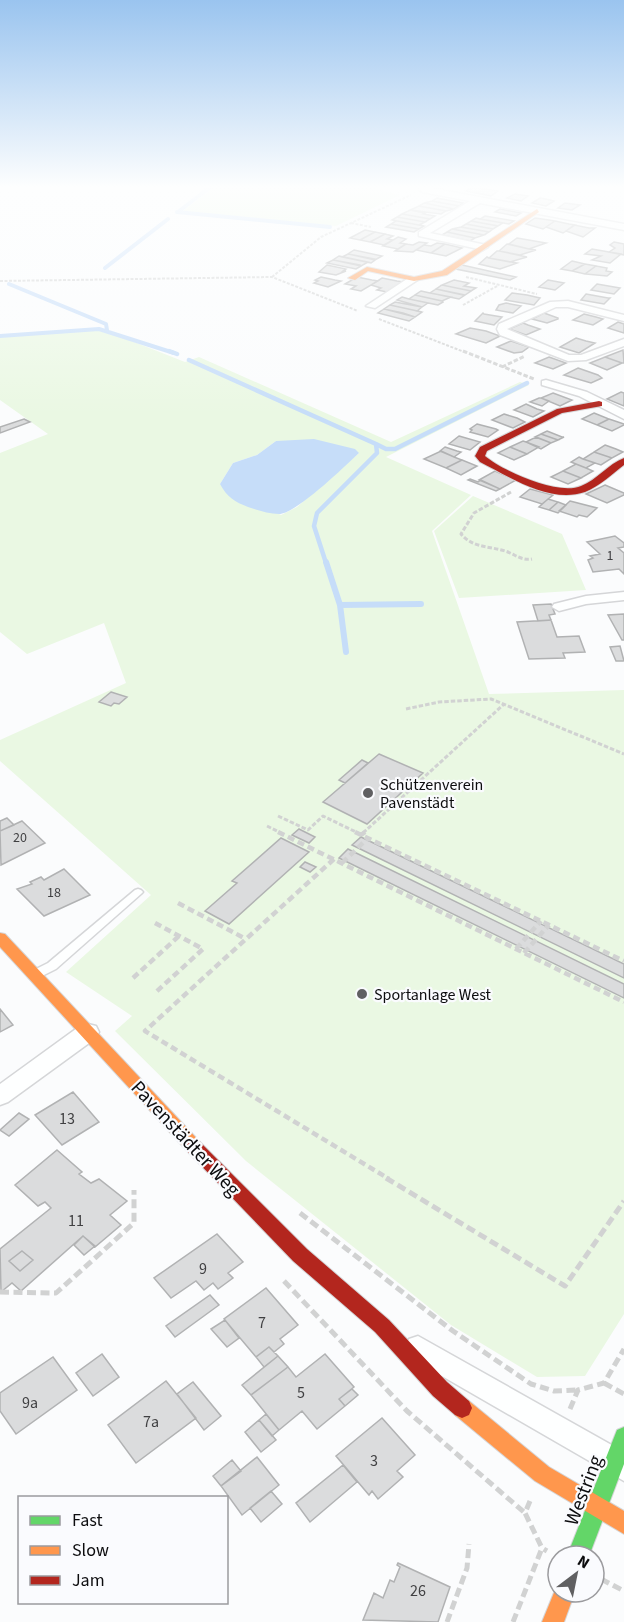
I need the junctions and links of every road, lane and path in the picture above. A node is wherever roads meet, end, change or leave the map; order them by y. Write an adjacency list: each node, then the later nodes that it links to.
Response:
1 (288, 264): 4 (path)
2 (458, 264): 3 (street)
3 (444, 273): 6 (street); 8 (path)
4 (272, 277): 7 (path); 11 (path)
5 (352, 278): 6 (street)
6 (414, 279): 12 (street)
7 (0, 281)
8 (500, 285): 9 (path); 10 (path)
9 (554, 304): 13 (street); 14 (street)
10 (463, 305)
11 (358, 311)
12 (370, 311): 15 (path)
13 (624, 318)
14 (624, 342)
15 (546, 383): 16 (street)
16 (599, 404): 17 (street); 19 (street)
17 (624, 415)
18 (624, 461): 19 (street)
19 (532, 481): 20 (path)
20 (532, 559)
21 (624, 596): 22 (street)
22 (559, 607)
23 (503, 705): 24 (path); 25 (path); 28 (path)
24 (406, 709)
25 (624, 754)
26 (278, 816): 28 (path)
27 (267, 826): 30 (path)
28 (361, 835): 29 (path)
29 (368, 838): 31 (path); 34 (path)
30 (334, 859): 31 (path); 39 (path)
31 (342, 863): 40 (path)
32 (138, 892): 43 (lane)
33 (178, 903): 39 (path)
34 (541, 921): 36 (path); 40 (path)
35 (155, 923): 37 (path)
36 (549, 925): 41 (path); 42 (path)
37 (180, 936): 44 (path); 45 (path)
38 (0, 938): 43 (street, Pavenstädter Weg)
39 (246, 939): 50 (path)
40 (516, 949): 41 (path)
41 (524, 953): 46 (path)
42 (624, 961)
43 (34, 975): 47 (street, Pavenstädter Weg)
44 (133, 978)
45 (156, 992)
46 (624, 1002)
47 (88, 1032): 48 (street); 53 (street, Pavenstädter Weg)
48 (0, 1096)
49 (134, 1190): 52 (path)
50 (624, 1201)
51 (298, 1212): 56 (path)
52 (0, 1292)
53 (382, 1326): 59 (street, Pavenstädter Weg); 61 (street, Pavenstädter Weg)
54 (624, 1349): 55 (path)
55 (604, 1383): 56 (path); 57 (path)
56 (578, 1390): 58 (path)
57 (624, 1394)
58 (571, 1405)
59 (621, 1455): 61 (street, Westring)
60 (533, 1493): 69 (path)
61 (597, 1507): 62 (street, Pavenstädter Weg); 64 (street, Westring)
62 (624, 1523)
63 (470, 1544): 68 (path)
64 (583, 1544)
65 (606, 1582): 66 (path)
66 (624, 1591)
67 (560, 1604): 70 (street)
68 (447, 1622)
69 (513, 1622)
70 (553, 1622)

